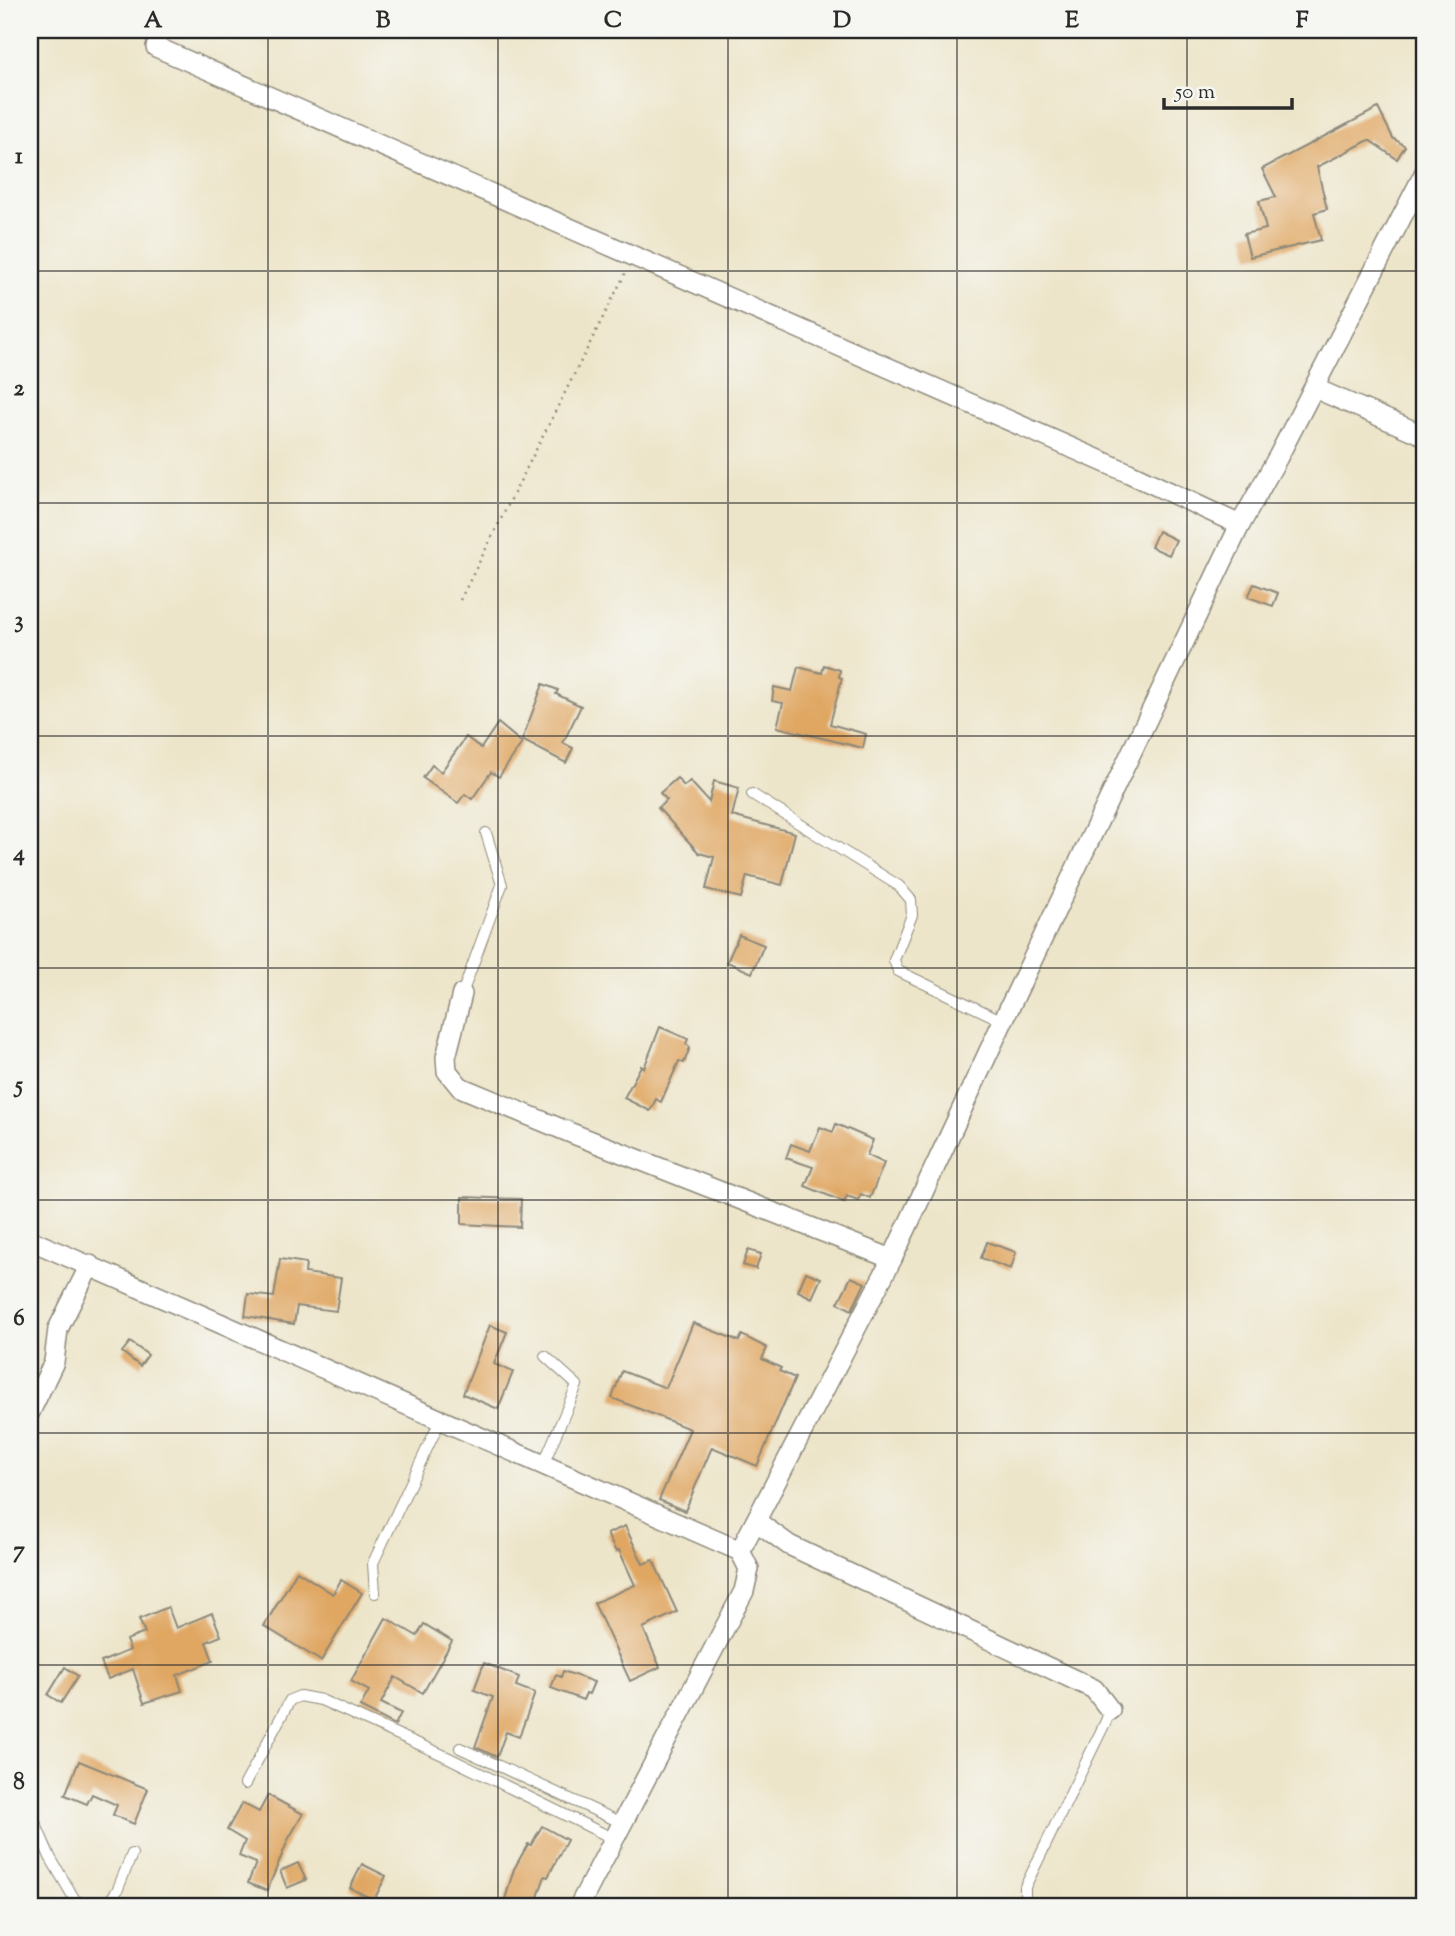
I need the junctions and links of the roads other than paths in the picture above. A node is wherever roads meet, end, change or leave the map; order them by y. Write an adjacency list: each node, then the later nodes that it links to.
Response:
1 (156, 47): 5 (street)
2 (1425, 172): 3 (street)
3 (1314, 388): 4 (street); 5 (street)
4 (1425, 436)
5 (1240, 525): 9 (street)
6 (752, 794): 9 (lane)
7 (486, 833): 8 (lane)
8 (462, 994): 11 (street)
9 (1003, 1020): 11 (street)
10 (30, 1240): 12 (street)
11 (892, 1259): 17 (street)
12 (90, 1265): 14 (street); 15 (street)
13 (545, 1356): 16 (lane)
14 (31, 1406)
15 (440, 1421): 16 (street); 19 (lane)
16 (543, 1465): 18 (street)
17 (756, 1521): 18 (street); 20 (street)
18 (740, 1551): 24 (street)
19 (375, 1593)
20 (1110, 1710): 29 (lane)
21 (460, 1748): 24 (lane)
22 (246, 1784): 24 (lane)
23 (30, 1811): 26 (lane)
24 (618, 1831): 28 (street)
25 (132, 1854): 27 (lane)
26 (90, 1906)
27 (105, 1906)
28 (579, 1906)
29 (1030, 1906)

